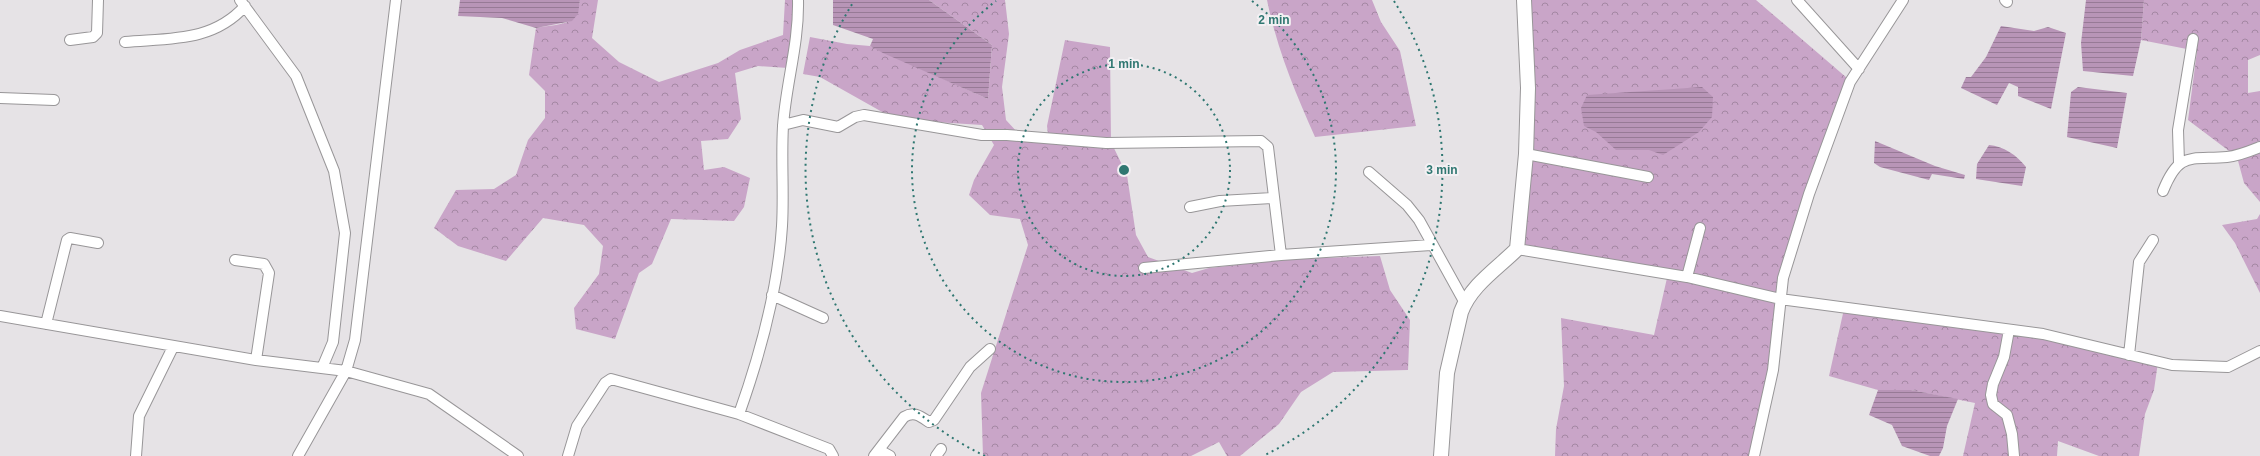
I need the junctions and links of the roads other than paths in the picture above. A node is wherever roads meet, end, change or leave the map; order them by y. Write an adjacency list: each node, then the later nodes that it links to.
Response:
1 (98, 0): 9 (street)
2 (396, 0): 45 (street)
3 (798, 0): 14 (street)
4 (1524, 0): 16 (street)
5 (1797, 0): 11 (street)
6 (1903, 0): 11 (street)
7 (242, 3): 10 (street); 44 (street)
8 (2193, 39): 17 (street)
9 (70, 40)
10 (125, 42)
11 (1859, 68): 33 (street)
12 (0, 98): 13 (street)
13 (54, 100)
14 (783, 125): 21 (street); 32 (street)
15 (2260, 147): 17 (street)
16 (1526, 154): 19 (street); 27 (street)
17 (2179, 163): 20 (street)
18 (1369, 172): 26 (street)
19 (1648, 177)
20 (2163, 191)
21 (1273, 198): 22 (street); 28 (street)
22 (1190, 207)
23 (1700, 228): 31 (street)
24 (2153, 240): 42 (street)
25 (98, 243): 37 (street)
26 (1432, 245): 28 (street); 34 (street)
27 (1517, 249): 31 (street); 34 (street)
28 (1281, 255): 30 (street)
29 (235, 260): 43 (street)
30 (1144, 268)
31 (1687, 277): 33 (street)
32 (772, 296): 36 (street); 46 (street)
33 (1780, 299): 38 (street); 55 (street)
34 (1465, 303): 48 (street)
35 (0, 316): 37 (street)
36 (822, 318)
37 (46, 324): 39 (street)
38 (2009, 330): 42 (street); 56 (street)
39 (173, 346): 43 (street); 49 (street)
40 (990, 349): 47 (street)
41 (2260, 351): 42 (street)
42 (2130, 355)
43 (256, 360): 44 (street)
44 (322, 368): 45 (street)
45 (346, 371): 50 (street); 51 (street)
46 (738, 414): 52 (street); 53 (street)
47 (877, 453): 54 (street)
48 (1445, 455)
49 (136, 456)
50 (298, 456)
51 (518, 456)
52 (568, 456)
53 (833, 456)
54 (890, 456)
55 (1754, 456)
56 (2014, 456)

